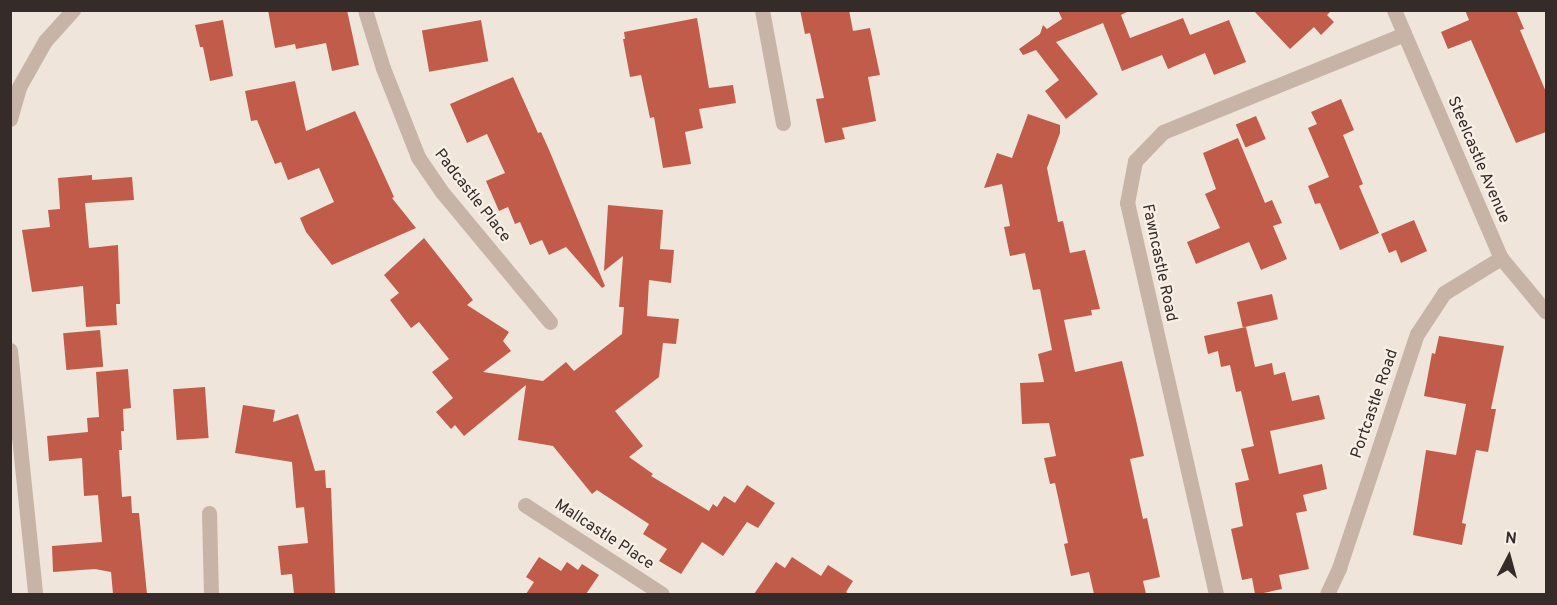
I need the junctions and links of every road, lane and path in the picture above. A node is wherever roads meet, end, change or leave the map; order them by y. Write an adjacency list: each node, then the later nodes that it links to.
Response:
1 (73, 10): 6 (street)
2 (365, 10): 10 (street, Padcastle Place)
3 (762, 10): 7 (street)
4 (1394, 10): 5 (street, Steelcastle Avenue)
5 (1404, 34): 8 (street, Steelcastle Avenue); 17 (street, Fawncastle Road)
6 (10, 119)
7 (783, 123)
8 (1501, 258): 9 (street, Steelcastle Avenue); 18 (street, Portcastle Road)
9 (1546, 312)
10 (550, 322)
11 (10, 350): 14 (street)
12 (525, 505): 16 (street, Mallcastle Place)
13 (209, 513): 15 (street)
14 (35, 594)
15 (211, 594)
16 (662, 594)
17 (1216, 594)
18 (1327, 594)

